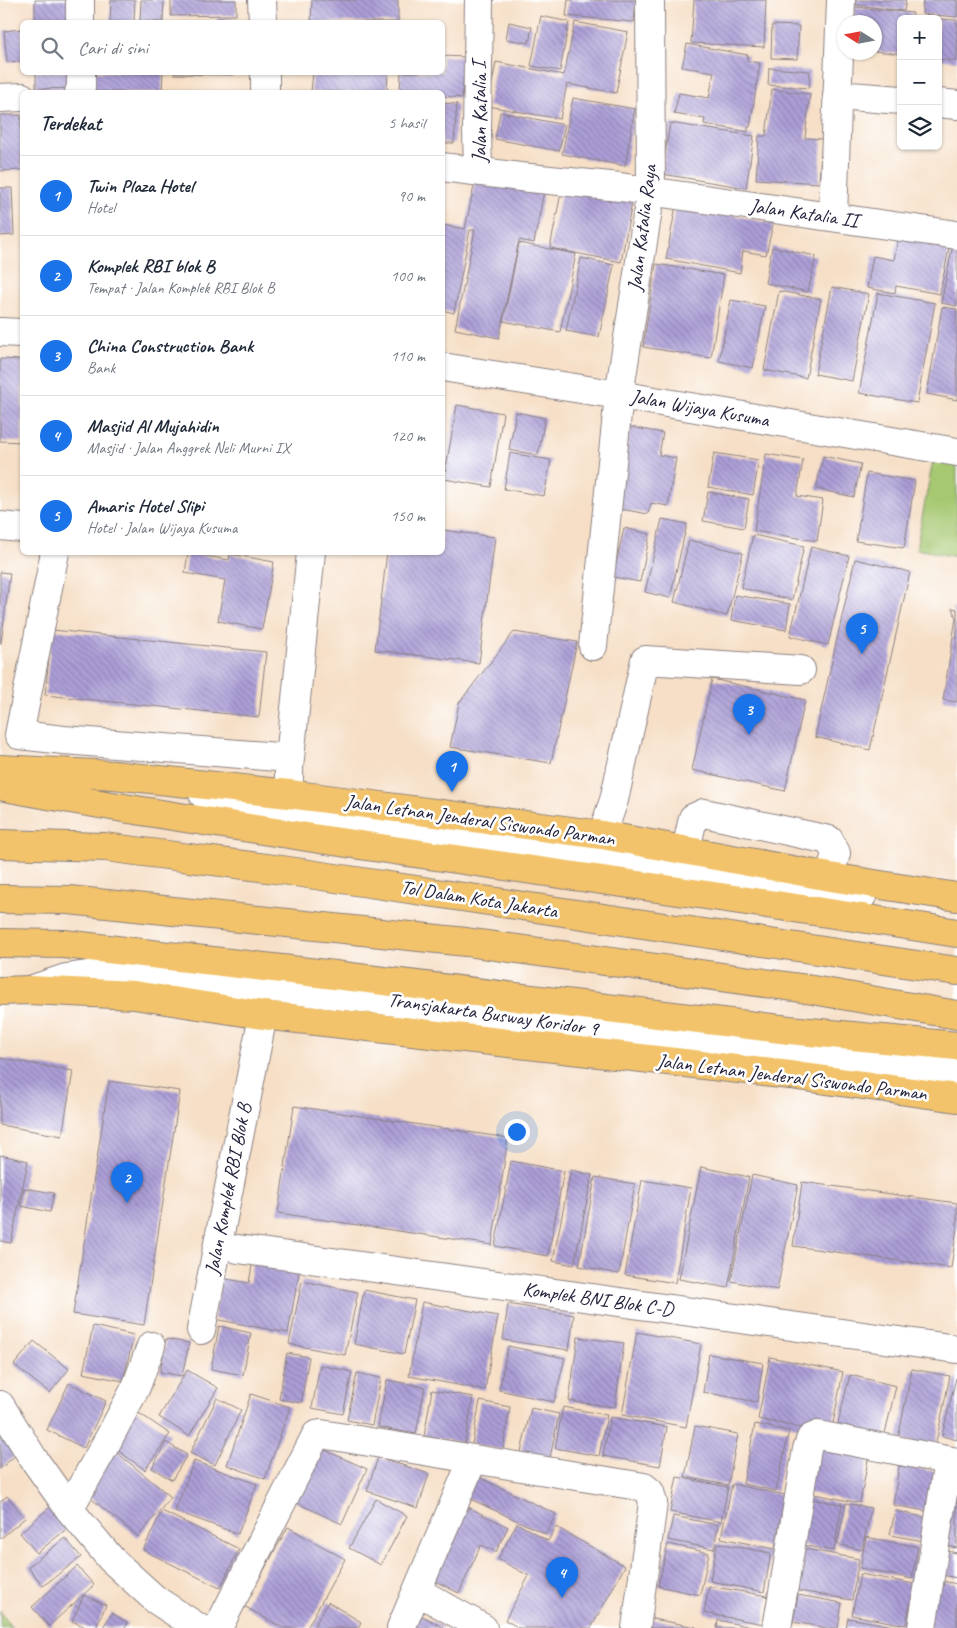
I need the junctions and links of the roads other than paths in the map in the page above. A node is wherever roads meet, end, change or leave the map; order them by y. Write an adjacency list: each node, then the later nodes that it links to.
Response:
1 (80, 0): 6 (street)
2 (262, 0): 7 (street)
3 (479, 0): 19 (street, Jalan Katalia I)
4 (650, 0): 20 (street, Jalan Katalia Raya)
5 (841, 0): 12 (street)
6 (80, 20)
7 (263, 20)
8 (81, 75): 10 (street)
9 (265, 75): 11 (street)
10 (80, 90)
11 (266, 90)
12 (837, 95): 15 (street); 21 (street)
13 (20, 97): 14 (street)
14 (0, 98)
15 (897, 100)
16 (942, 104): 17 (street)
17 (957, 105)
18 (445, 167): 19 (street)
19 (478, 171): 20 (street, Jalan Katalia I)
20 (651, 192): 21 (street, Jalan Katalia II); 26 (street, Jalan Katalia Raya)
21 (832, 216): 22 (street, Jalan Katalia II)
22 (957, 235)
23 (0, 332): 24 (street)
24 (20, 333)
25 (445, 367): 26 (street, Jalan Wijaya Kusuma)
26 (619, 395): 27 (street, Jalan Wijaya Kusuma); 32 (street, Jalan Katalia Raya)
27 (957, 452)
28 (0, 526): 29 (street)
29 (20, 528)
30 (54, 555): 34 (street)
31 (311, 555): 35 (street)
32 (593, 646)
33 (801, 670): 39 (street)
34 (19, 735): 35 (street); 36 (street)
35 (290, 758): 38 (street)
36 (2, 774): 37 (highway, Jalan Letnan Jenderal Siswondo Parman); 46 (highway)
37 (114, 774): 38 (highway, Jalan Letnan Jenderal Siswondo Parman); 45 (street)
38 (289, 794): 39 (highway, Jalan Letnan Jenderal Siswondo Parman)
39 (602, 835): 41 (highway, Jalan Letnan Jenderal Siswondo Parman)
40 (0, 844): 48 (highway, Tol Dalam Kota Jakarta)
41 (686, 850): 42 (highway, Jalan Letnan Jenderal Siswondo Parman); 42 (street)
42 (830, 877): 43 (highway, Jalan Letnan Jenderal Siswondo Parman)
43 (957, 897)
44 (0, 899): 52 (highway)
45 (957, 910)
46 (957, 933)
47 (0, 943): 53 (highway)
48 (957, 971)
49 (29, 990): 50 (highway, Jalan Letnan Jenderal Siswondo Parman); 51 (highway, Jalan Letnan Jenderal Siswondo Parman); 54 (street, Transjakarta Busway Koridor 9)
50 (0, 991)
51 (263, 1015): 55 (highway, Jalan Letnan Jenderal Siswondo Parman); 57 (street, Jalan Komplek RBI Blok B)
52 (957, 1015)
53 (957, 1046)
54 (957, 1074)
55 (957, 1098)
56 (238, 1249): 59 (street, Komplek BNI Blok C-D)
57 (201, 1330)
58 (152, 1346): 63 (street)
59 (957, 1349)
60 (0, 1406): 63 (street)
61 (473, 1459): 64 (street); 66 (street); 69 (street)
62 (953, 1462): 70 (street); 71 (street)
63 (69, 1509): 65 (street)
64 (417, 1591): 67 (street); 68 (street)
65 (199, 1628)
66 (218, 1628)
67 (401, 1628)
68 (483, 1628)
69 (636, 1628)
70 (777, 1628)
71 (922, 1628)

